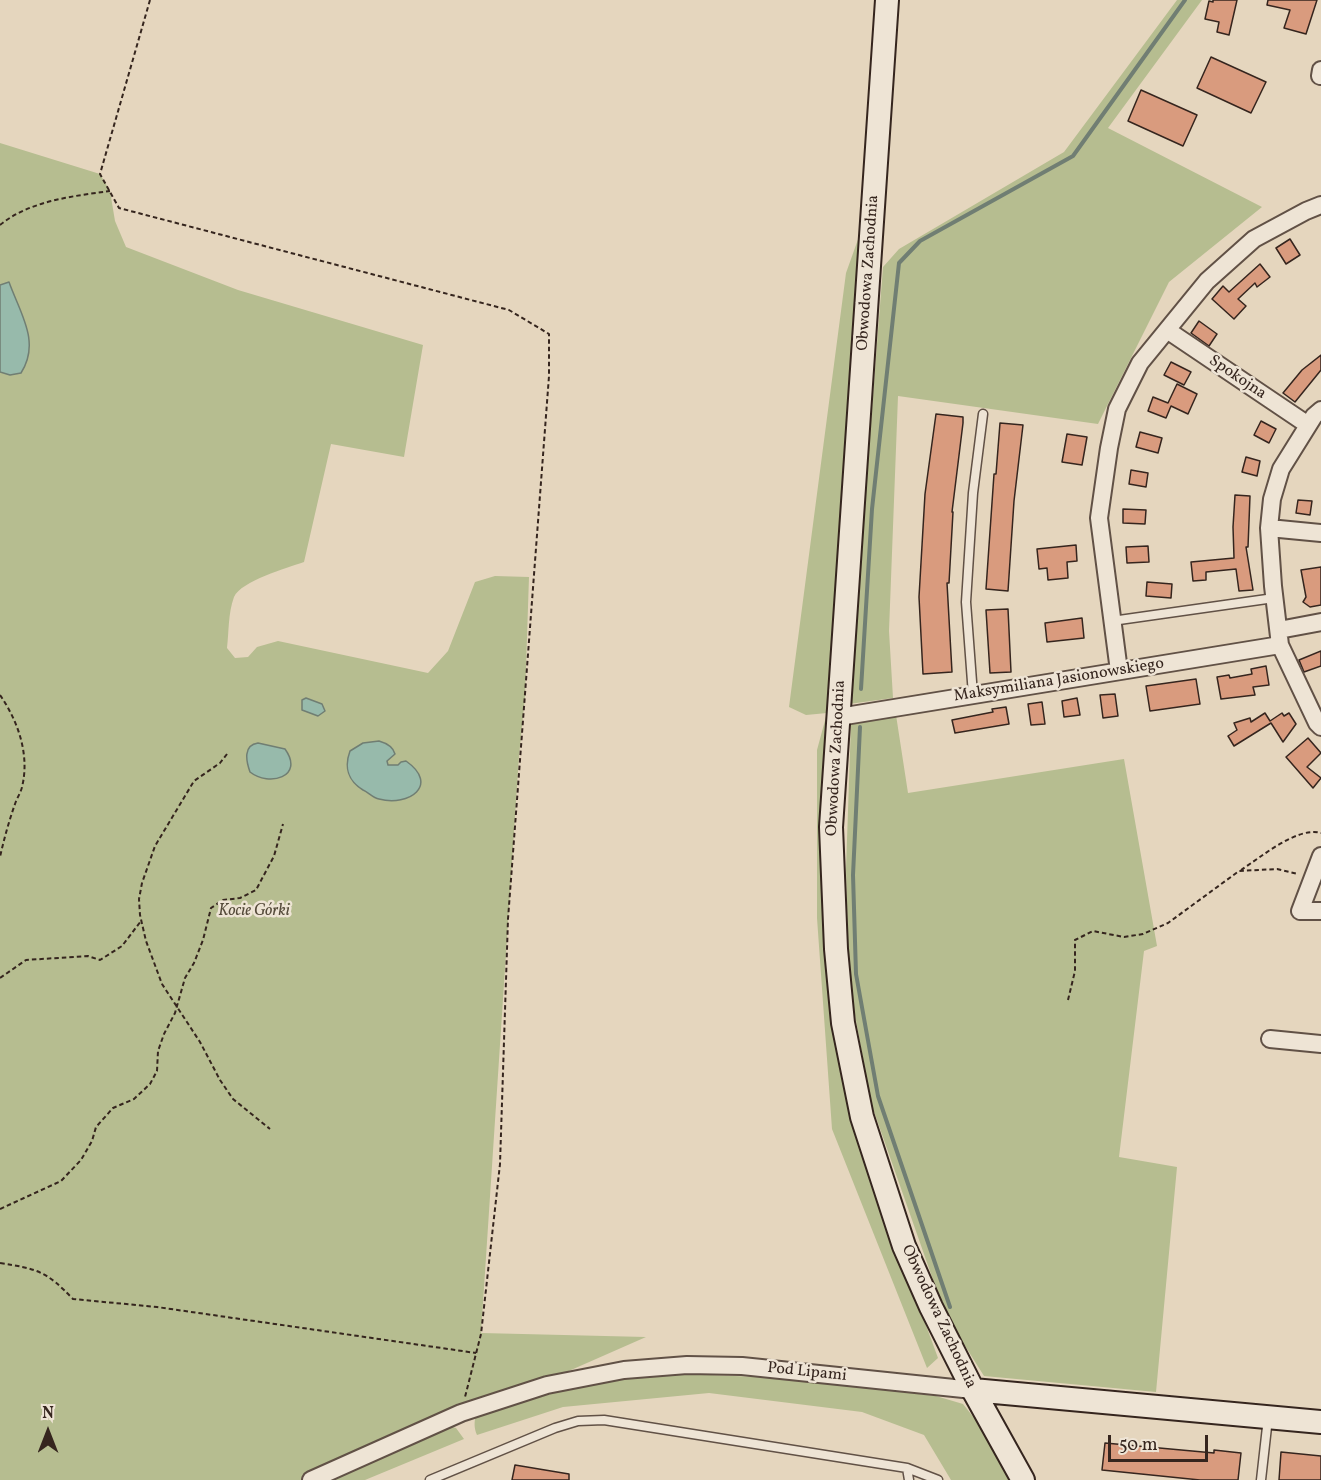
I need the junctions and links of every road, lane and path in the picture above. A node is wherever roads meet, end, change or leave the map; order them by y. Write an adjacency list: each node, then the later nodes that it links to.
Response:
1 (150, 0): 3 (path)
2 (887, 0): 19 (main road, Obwodowa Zachodnia)
3 (110, 191): 5 (path); 38 (path)
4 (1321, 205): 6 (street)
5 (0, 225)
6 (1167, 330): 9 (street, Spokojna); 13 (street)
7 (1321, 410): 9 (street)
8 (983, 414): 18 (lane)
9 (1308, 426): 10 (street)
10 (1269, 528): 11 (street); 12 (street)
11 (1321, 533)
12 (1274, 597): 13 (lane); 15 (street)
13 (1112, 621): 16 (street)
14 (1321, 621): 15 (street, Maksymiliana Jasionowskiego)
15 (1279, 638): 16 (street, Maksymiliana Jasionowskiego); 20 (street)
16 (1119, 671): 18 (street, Maksymiliana Jasionowskiego)
17 (0, 695): 25 (path)
18 (974, 695): 19 (street, Maksymiliana Jasionowskiego)
19 (838, 717): 39 (main road, Obwodowa Zachodnia)
20 (1321, 727)
21 (227, 754): 29 (path)
22 (283, 824): 32 (path)
23 (1321, 832): 26 (path)
24 (1321, 856): 27 (street)
25 (0, 857)
26 (1239, 871): 27 (path); 31 (path)
27 (1311, 878): 28 (street)
28 (1321, 911)
29 (141, 921): 30 (path); 32 (path)
30 (0, 978)
31 (1068, 1000)
32 (176, 1006): 35 (path); 36 (path)
33 (1270, 1039): 34 (street)
34 (1321, 1044)
35 (270, 1129)
36 (0, 1209)
37 (0, 1263): 38 (path)
38 (476, 1353): 40 (path)
39 (973, 1390): 40 (street, Pod Lipami); 41 (main road, Pod Lipami); 48 (main road, Obwodowa Zachodnia)
40 (461, 1413): 44 (street, Pod Lipami)
41 (1268, 1417): 42 (main road, Pod Lipami); 49 (lane)
42 (1321, 1422)
43 (906, 1468): 45 (lane); 46 (lane); 47 (lane)
44 (311, 1480)
45 (430, 1480)
46 (909, 1480)
47 (938, 1480)
48 (1023, 1480)
49 (1261, 1480)

